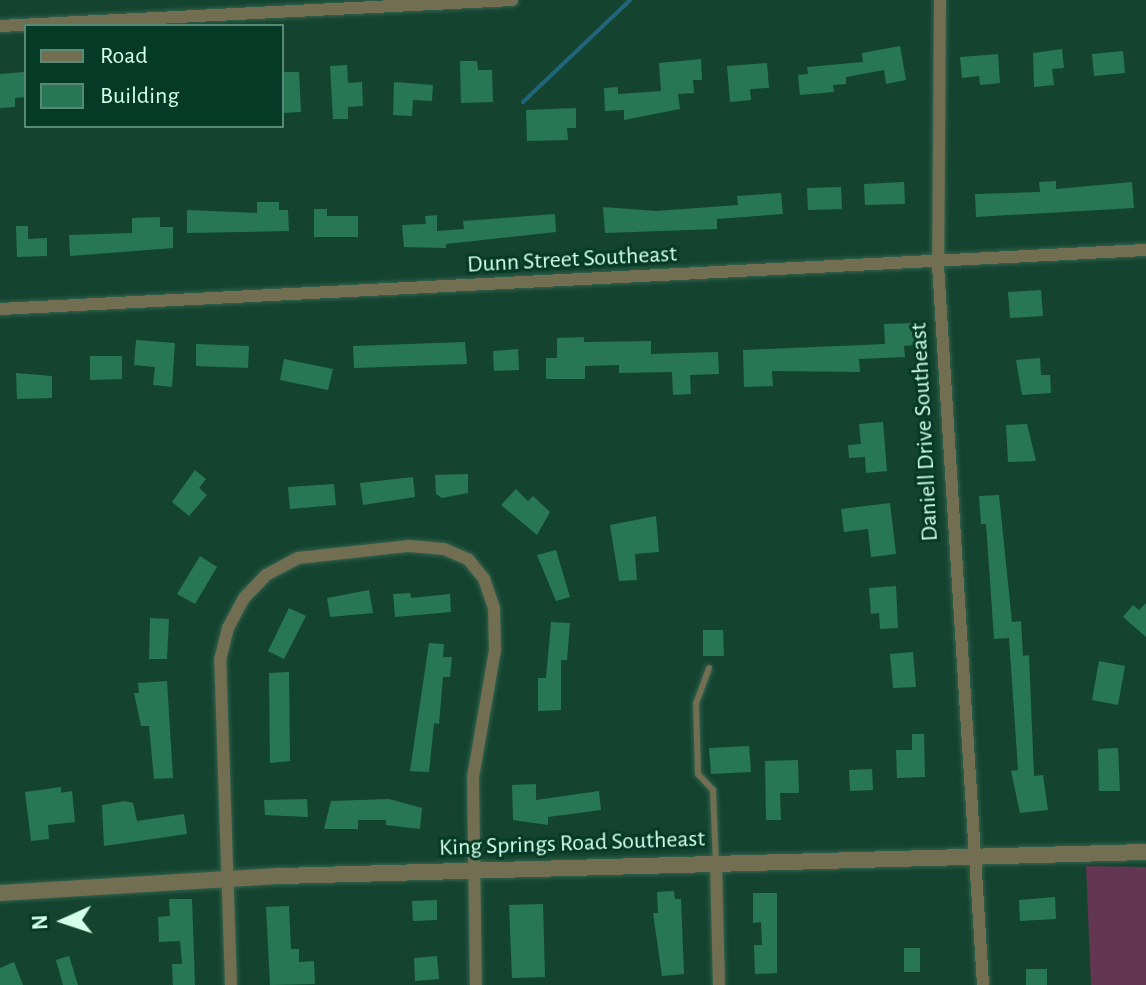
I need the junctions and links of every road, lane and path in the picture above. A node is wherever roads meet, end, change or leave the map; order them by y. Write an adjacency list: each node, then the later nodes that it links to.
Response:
1 (512, 0): 3 (street)
2 (940, 0): 7 (street, Daniell Drive Southeast)
3 (39, 24)
4 (24, 25): 5 (street)
5 (0, 26)
6 (1146, 250): 7 (street, Dunn Street Southeast)
7 (938, 265): 8 (street, Dunn Street Southeast); 11 (street, Daniell Drive Southeast)
8 (0, 309)
9 (709, 668): 12 (lane)
10 (1146, 852): 11 (street, King Springs Road Southeast)
11 (977, 860): 12 (street, King Springs Road Southeast); 19 (street, Daniell Drive Southeast)
12 (716, 864): 13 (street, King Springs Road Southeast); 18 (street)
13 (474, 871): 14 (street, King Springs Road Southeast); 14 (street); 17 (street)
14 (229, 878): 15 (street, King Springs Road Southeast); 16 (street)
15 (0, 893)
16 (231, 985)
17 (476, 985)
18 (719, 985)
19 (983, 985)

